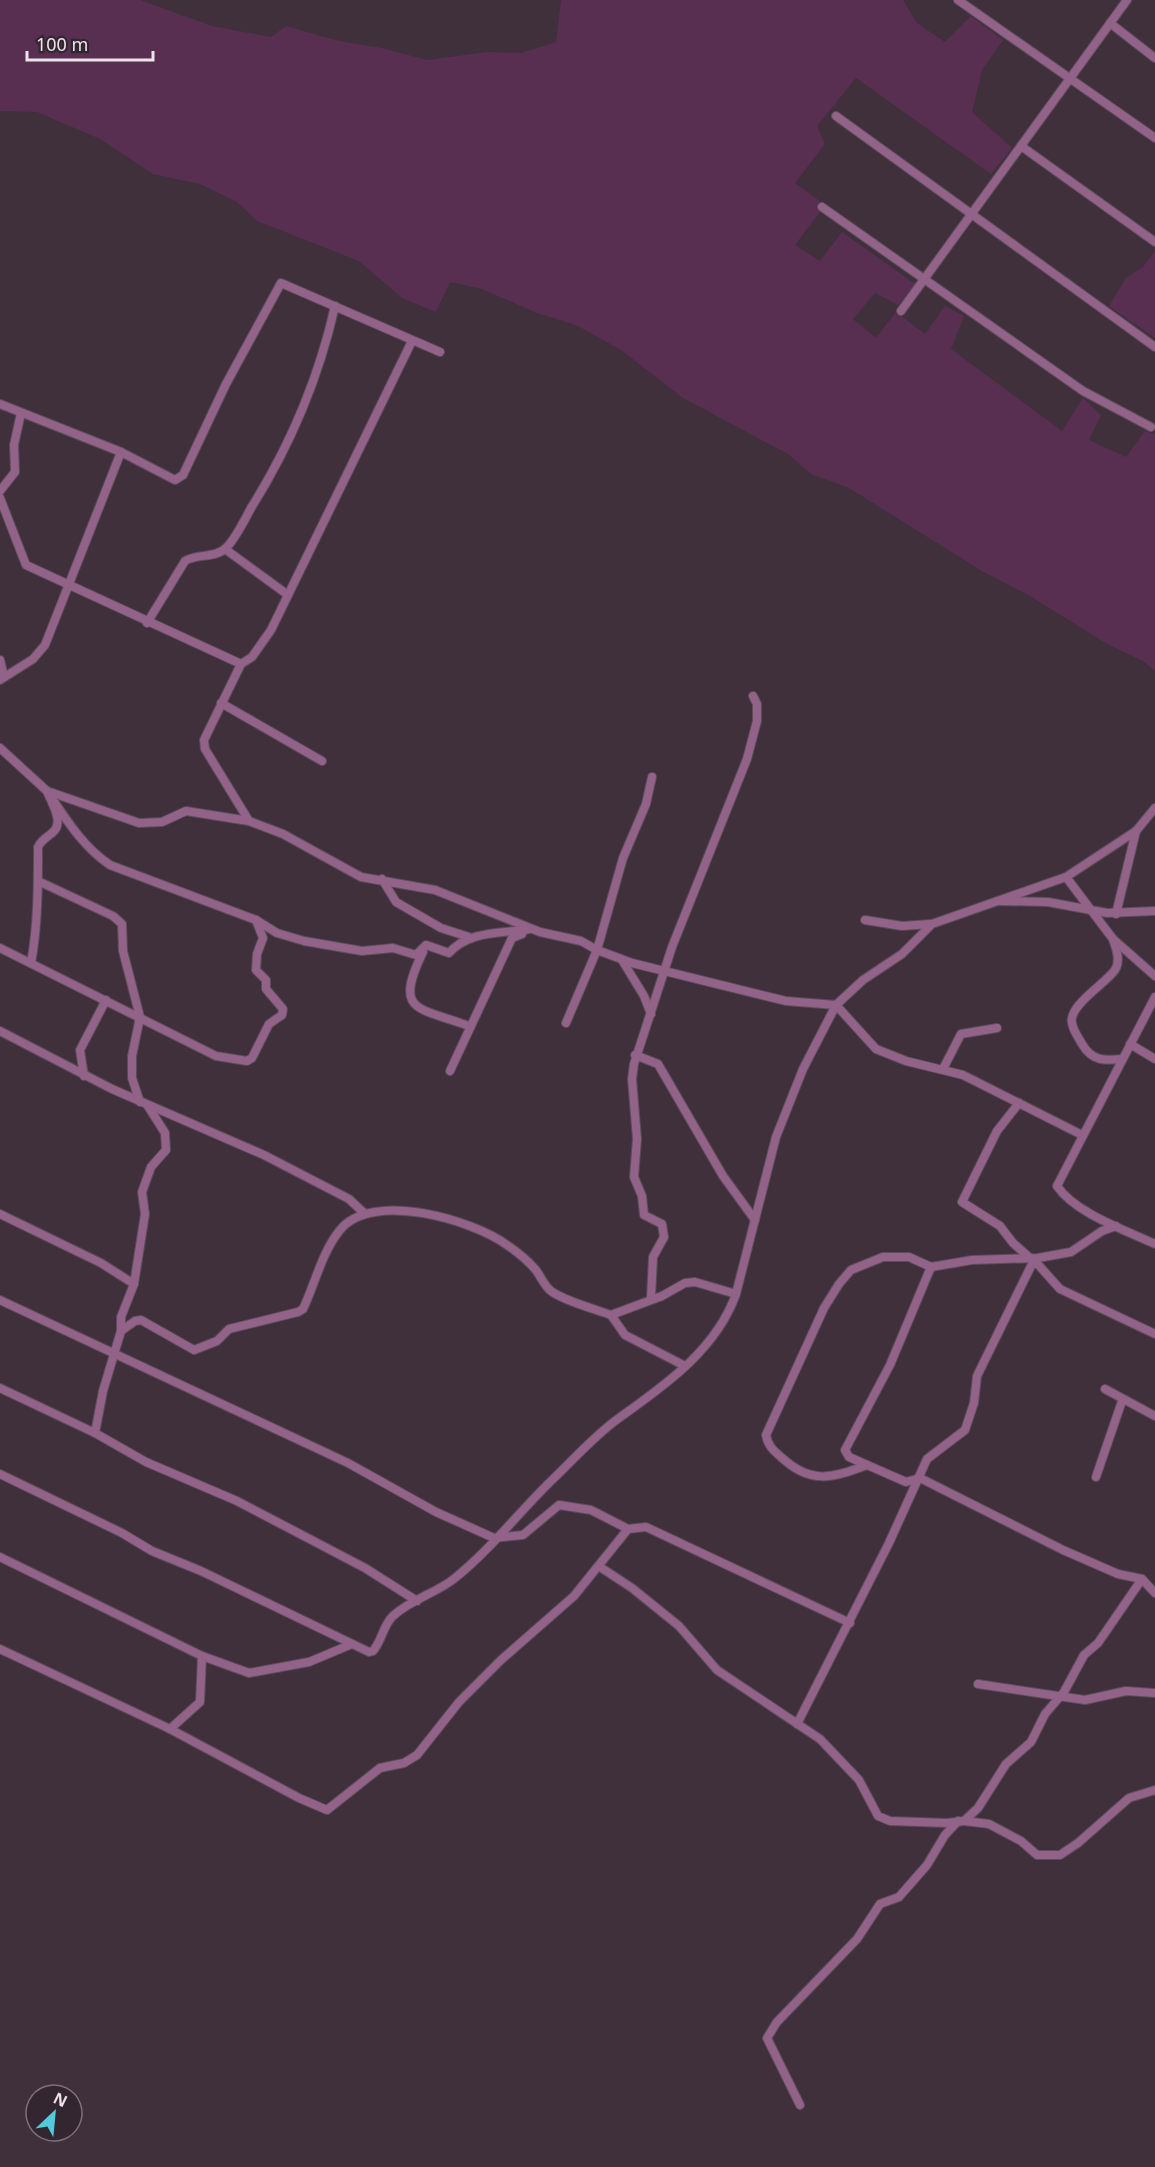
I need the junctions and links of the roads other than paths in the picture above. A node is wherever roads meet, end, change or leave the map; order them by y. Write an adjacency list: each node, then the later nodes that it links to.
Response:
1 (958, 0): 5 (street)
2 (1126, 0): 3 (street)
3 (1110, 23): 4 (street); 5 (street)
4 (1155, 58)
5 (1069, 79): 7 (street); 8 (street)
6 (836, 116): 10 (street)
7 (1155, 138)
8 (1021, 146): 10 (street); 11 (street)
9 (822, 207): 12 (street)
10 (971, 214): 12 (street); 16 (street)
11 (1155, 242)
12 (923, 280): 14 (street); 20 (street)
13 (335, 306): 15 (street); 21 (street); 24 (street)
14 (902, 310)
15 (412, 342): 17 (street); 26 (street)
16 (1155, 347)
17 (440, 352)
18 (0, 404): 19 (street)
19 (21, 413): 21 (street); 22 (street)
20 (1152, 428)
21 (121, 452): 25 (street)
22 (0, 491)
23 (0, 498): 25 (street)
24 (225, 549): 26 (street); 27 (street)
25 (68, 585): 27 (street); 30 (street)
26 (288, 595): 29 (street)
27 (147, 623): 29 (street)
28 (0, 660): 30 (street)
29 (241, 664): 32 (street)
30 (2, 678)
31 (753, 696): 58 (street)
32 (221, 703): 34 (street); 38 (street)
33 (0, 748): 36 (street)
34 (322, 761)
35 (652, 777): 55 (street)
36 (47, 791): 38 (street); 42 (street); 47 (street)
37 (1155, 808): 39 (street)
38 (249, 821): 41 (street)
39 (1136, 831): 40 (street); 46 (street)
40 (1066, 877): 43 (street); 45 (street)
41 (382, 879): 50 (street); 51 (street)
42 (38, 881): 57 (street); 64 (street)
43 (993, 901): 45 (street); 49 (street)
44 (1155, 911): 46 (street)
45 (1093, 912): 46 (street); 52 (street)
46 (1116, 914)
47 (256, 920): 53 (street); 64 (street)
48 (865, 920): 49 (street)
49 (932, 924): 62 (street)
50 (531, 929): 51 (street); 55 (street); 66 (street)
51 (469, 937): 53 (street)
52 (1113, 939): 59 (street); 71 (street)
53 (426, 945): 66 (street)
54 (0, 948): 57 (street)
55 (597, 950): 56 (street); 65 (street)
56 (622, 960): 58 (street); 63 (street)
57 (32, 963): 61 (street)
58 (664, 971): 62 (street); 63 (street)
59 (1155, 976)
60 (1155, 997): 69 (street)
61 (106, 1000): 64 (street); 75 (street)
62 (836, 1005): 73 (street); 81 (street)
63 (651, 1014): 70 (street)
64 (140, 1017): 77 (street)
65 (566, 1023)
66 (469, 1026): 74 (street)
67 (997, 1028): 73 (street)
68 (0, 1031): 75 (street)
69 (1130, 1044): 71 (street); 72 (street)
70 (635, 1055): 81 (street); 88 (street)
71 (1122, 1059): 78 (street)
72 (1155, 1059)
73 (943, 1069): 76 (street)
74 (450, 1071)
75 (84, 1076): 77 (street)
76 (1019, 1103): 78 (street); 84 (street)
77 (144, 1104): 80 (street); 86 (street)
78 (1082, 1135): 82 (street)
79 (0, 1214): 86 (street)
80 (365, 1214): 90 (street); 91 (street)
81 (754, 1220): 87 (street)
82 (1116, 1226): 83 (street); 84 (street)
83 (1155, 1244)
84 (1030, 1258): 85 (street)
85 (931, 1267): 100 (street); 100 (street)
86 (134, 1284): 91 (street)
87 (736, 1294): 88 (street); 94 (street)
88 (651, 1298): 90 (street)
89 (0, 1300): 93 (street)
90 (611, 1315): 94 (street)
91 (121, 1331): 93 (street)
92 (1155, 1334): 103 (street)
93 (114, 1354): 99 (street); 105 (street)
94 (685, 1366): 105 (street)
95 (0, 1388): 99 (street)
96 (1105, 1389): 97 (street)
97 (1122, 1401): 98 (street); 102 (street)
98 (1155, 1416)
99 (94, 1433): 110 (street)
100 (867, 1465): 103 (street)
101 (0, 1474): 112 (street)
102 (1096, 1477)
103 (920, 1478): 108 (street); 111 (street)
104 (628, 1529): 105 (street); 107 (street); 111 (street)
105 (494, 1538): 110 (street)
106 (0, 1557): 114 (street)
107 (600, 1567): 118 (street); 119 (street)
108 (1142, 1579): 109 (street); 117 (street)
109 (1155, 1593)
110 (417, 1601): 112 (street)
111 (850, 1623): 118 (street)
112 (352, 1644): 114 (street)
113 (0, 1649): 119 (street)
114 (202, 1656): 119 (street)
115 (978, 1684): 117 (street)
116 (1155, 1693): 117 (street)
117 (1061, 1695): 121 (street)
118 (797, 1724): 121 (street)
119 (170, 1729)
120 (1155, 1790): 121 (street)
121 (961, 1821): 122 (street)
122 (800, 2105)

